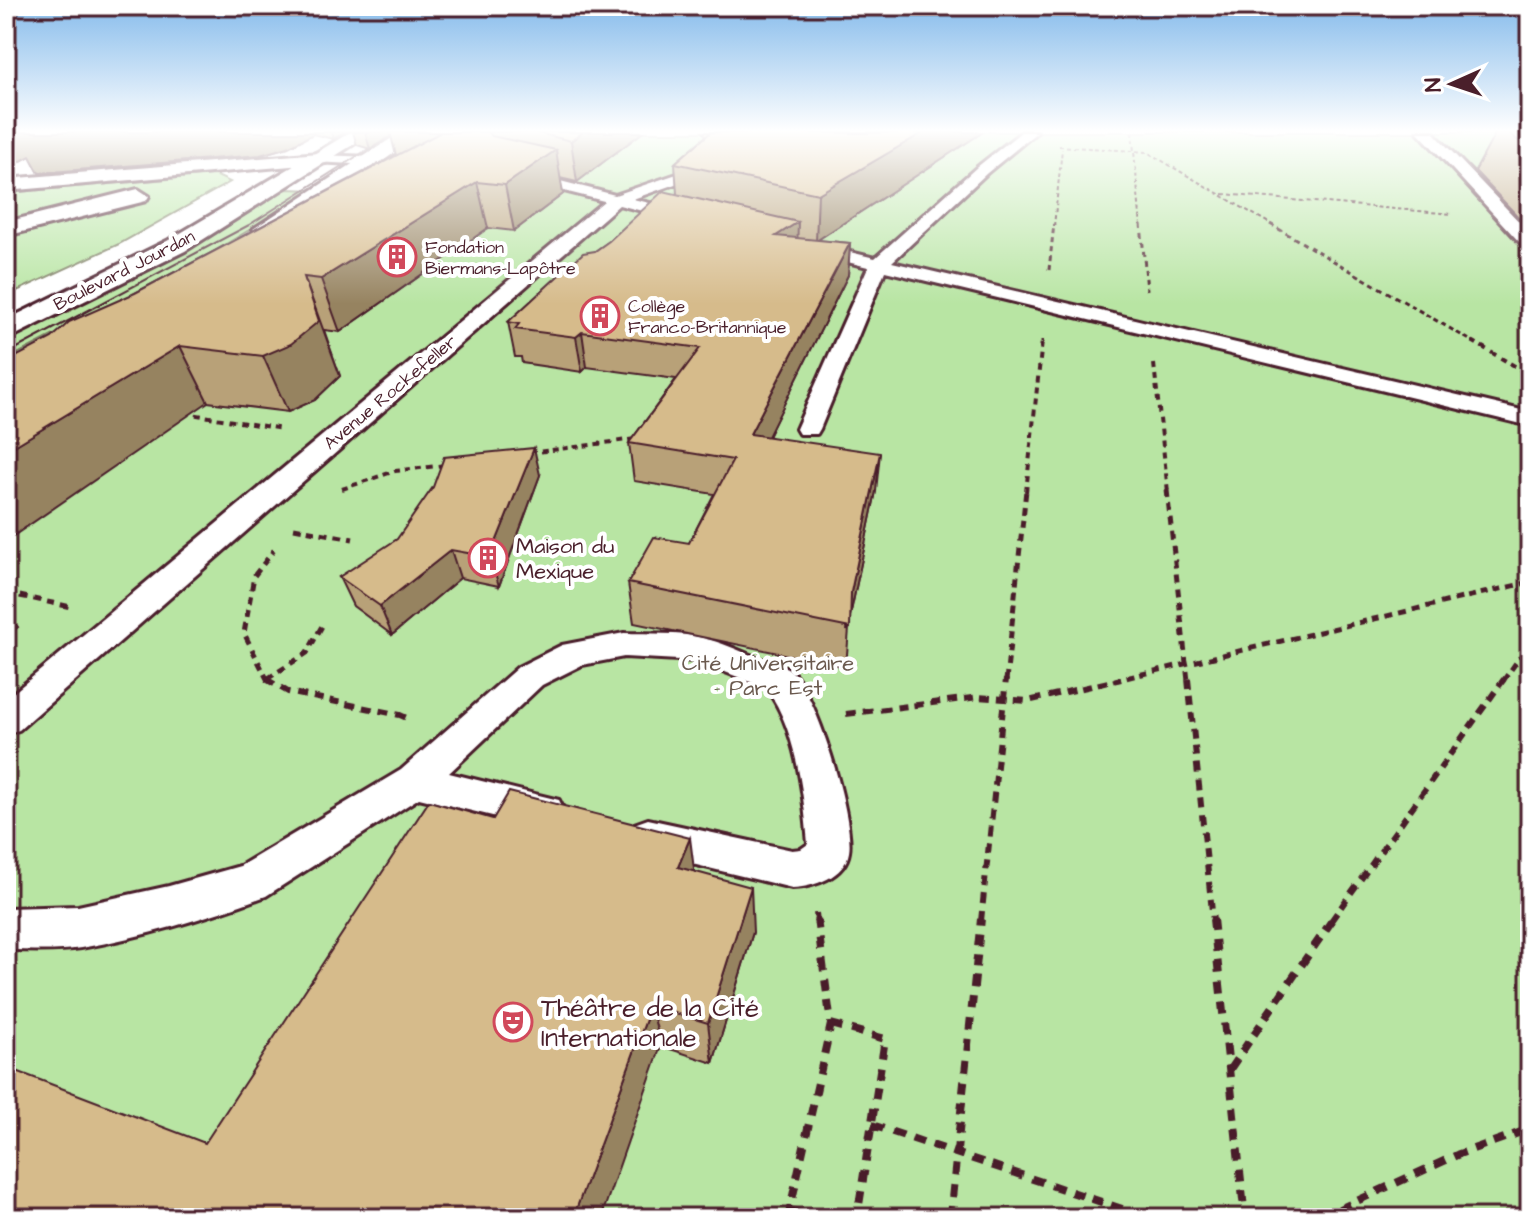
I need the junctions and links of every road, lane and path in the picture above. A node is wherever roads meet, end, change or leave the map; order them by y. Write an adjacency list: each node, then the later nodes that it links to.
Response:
1 (172, 189): 15 (main road)
2 (269, 189): 22 (main road, Boulevard Jourdan)
3 (331, 189): 16 (main road)
4 (573, 189): 12 (lane)
5 (646, 189): 12 (lane, Avenue Rockefeller)
6 (961, 189): 20 (lane)
7 (1057, 189): 21 (path)
8 (1138, 189): 23 (path)
9 (1212, 189): 11 (path)
10 (1479, 189): 13 (lane)
11 (1219, 193): 13 (path); 24 (path)
12 (615, 200): 14 (lane); 28 (lane, Avenue Rockefeller)
13 (1507, 219): 18 (lane)
14 (701, 222)
15 (6, 226)
16 (251, 242): 19 (lane)
17 (789, 243): 20 (lane)
18 (1530, 243)
19 (282, 245)
20 (878, 265): 21 (lane); 27 (lane)
21 (1045, 305): 23 (lane); 43 (path)
22 (6, 331)
23 (1151, 331): 26 (lane); 41 (path)
24 (1530, 375)
25 (183, 412): 28 (path)
26 (1530, 419)
27 (808, 429)
28 (336, 438): 44 (lane, Avenue Rockefeller)
29 (637, 439): 30 (path)
30 (516, 455)
31 (456, 463): 32 (path)
32 (331, 492)
33 (304, 530): 34 (path)
34 (353, 539)
35 (283, 540): 42 (path)
36 (1530, 582): 41 (path)
37 (6, 593): 38 (path)
38 (56, 604)
39 (322, 626): 42 (path)
40 (1530, 643): 51 (path)
41 (1186, 664): 43 (path); 51 (path)
42 (266, 680): 46 (path)
43 (1003, 699): 45 (path); 54 (path)
44 (6, 720)
45 (801, 720): 46 (lane); 48 (lane)
46 (457, 743): 47 (lane)
47 (415, 781): 48 (lane); 49 (lane)
48 (810, 868): 50 (path)
49 (6, 929)
50 (831, 1024): 52 (path); 55 (path)
51 (1229, 1070): 60 (path)
52 (872, 1125): 54 (path); 57 (path)
53 (1530, 1129): 61 (path)
54 (956, 1154): 58 (path); 59 (path)
55 (789, 1214): 56 (path)
56 (815, 1218)
57 (857, 1218)
58 (950, 1218)
59 (1149, 1218)
60 (1245, 1218)
61 (1320, 1218)

